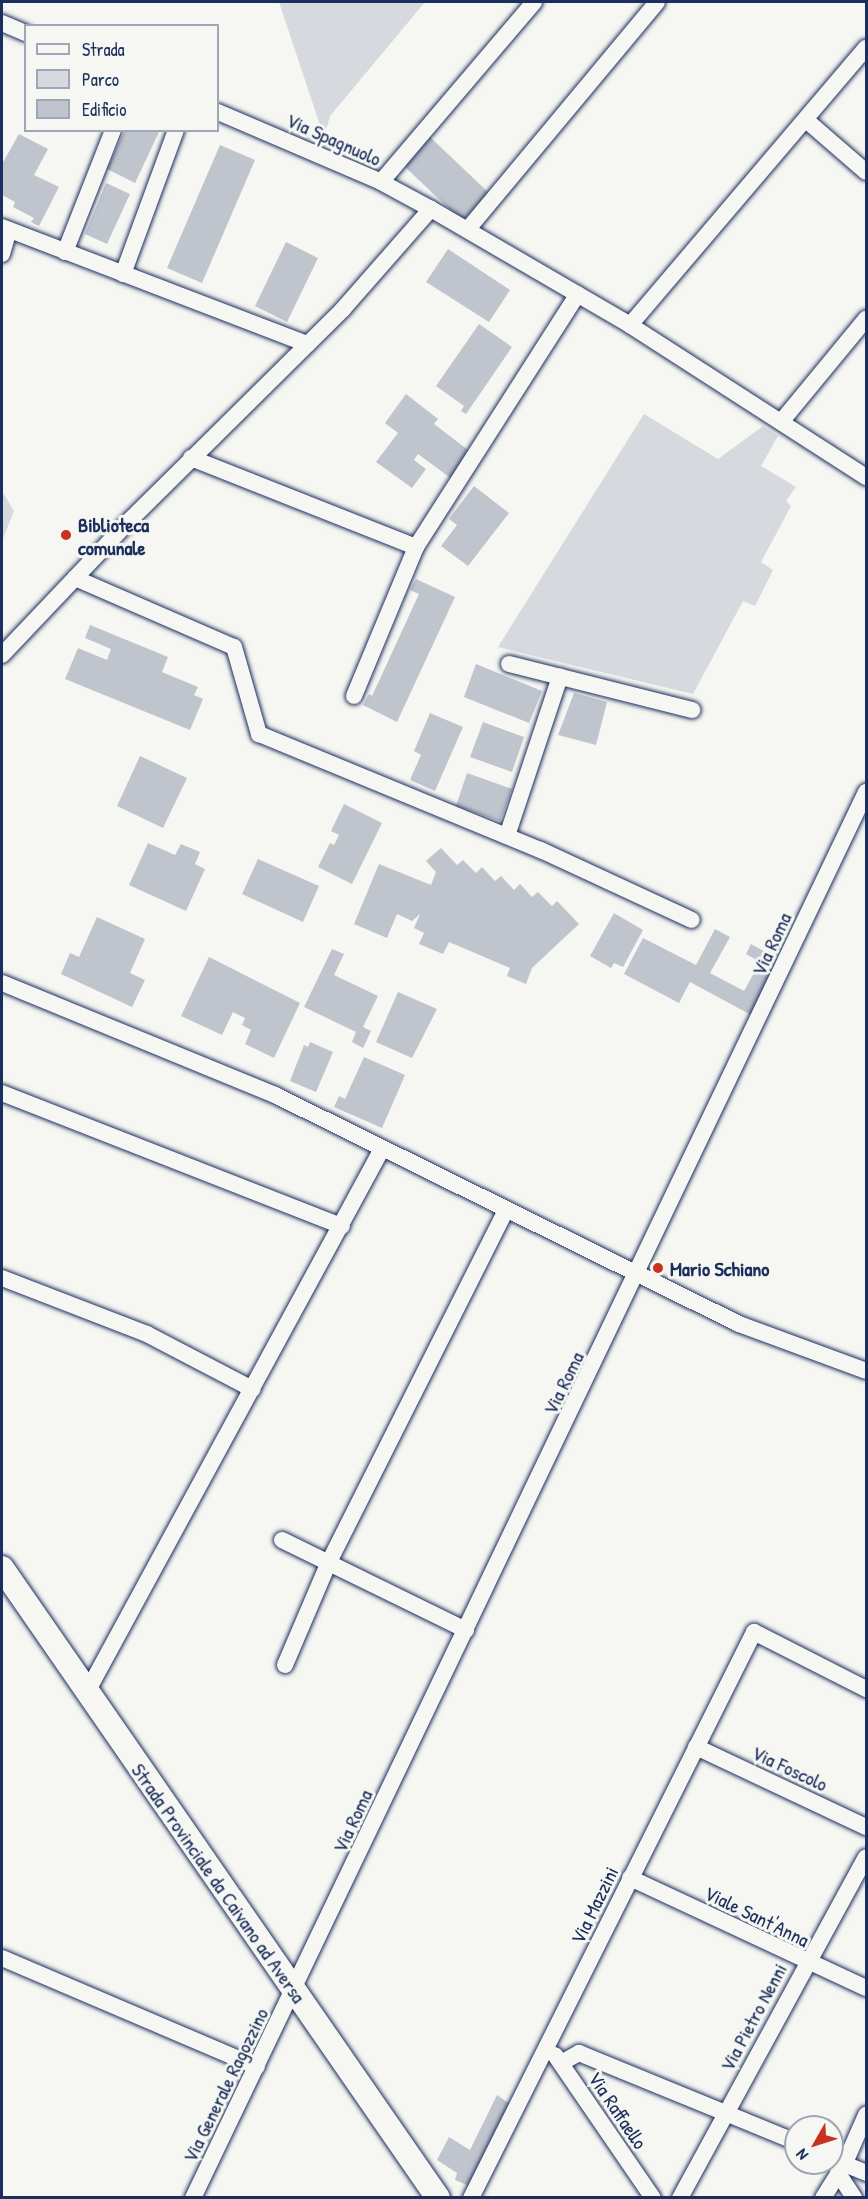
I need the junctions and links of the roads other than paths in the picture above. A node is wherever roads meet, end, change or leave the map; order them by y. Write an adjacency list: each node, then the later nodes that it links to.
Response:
1 (534, 2): 11 (street)
2 (657, 2): 14 (street)
3 (2, 23): 4 (street)
4 (24, 32)
5 (867, 48): 7 (street)
6 (219, 112): 11 (street, Via Spagnuolo)
7 (806, 120): 10 (street); 20 (street)
8 (112, 132): 15 (street)
9 (175, 132): 17 (street)
10 (867, 172)
11 (381, 182): 12 (street, Via Spagnuolo)
12 (431, 209): 14 (street, Via Spagnuolo); 21 (street)
13 (5, 228): 15 (street); 16 (street)
14 (468, 230): 18 (street, Via Spagnuolo)
15 (65, 252): 17 (street)
16 (2, 254)
17 (123, 274): 21 (street)
18 (578, 294): 20 (street, Via Spagnuolo); 25 (street)
19 (867, 319): 22 (street)
20 (630, 325): 22 (street, Via Spagnuolo)
21 (307, 344): 23 (street)
22 (781, 422): 24 (street, Via Spagnuolo)
23 (191, 458): 25 (street); 26 (street)
24 (867, 477)
25 (416, 547): 30 (street)
26 (75, 578): 27 (street); 33 (street)
27 (2, 655)
28 (509, 664): 29 (street)
29 (560, 677): 31 (street); 33 (street)
30 (354, 696)
31 (692, 710)
32 (867, 792): 40 (street, Via Roma)
33 (507, 836): 34 (street)
34 (692, 920)
35 (2, 983): 37 (street)
36 (2, 1093): 39 (street)
37 (382, 1149): 38 (street); 39 (street)
38 (506, 1210): 40 (street); 45 (street)
39 (342, 1226): 43 (street)
40 (640, 1272): 42 (street); 47 (street, Via Roma)
41 (2, 1278): 43 (street)
42 (867, 1371)
43 (252, 1389): 50 (street)
44 (282, 1540): 45 (street)
45 (328, 1563): 47 (street); 48 (street)
46 (2, 1568): 50 (main road, Strada Provinciale da Caivano ad Aversa)
47 (466, 1630): 58 (street, Via Roma)
48 (285, 1665)
49 (867, 1689): 51 (street, Via Mazzini)
50 (87, 1692): 58 (main road, Strada Provinciale da Caivano ad Aversa)
51 (696, 1747): 52 (street, Via Foscolo); 54 (street, Via Mazzini)
52 (867, 1827)
53 (867, 1857): 56 (street, Via Pietro Nenni)
54 (630, 1878): 56 (street, Viale Sant'Anna); 59 (street, Via Mazzini)
55 (2, 1958): 61 (street)
56 (806, 1962): 57 (street, Viale Sant'Anna); 62 (street, Via Pietro Nenni)
57 (867, 1988)
58 (294, 1991): 61 (street, Via Generale Ragozzino); 71 (main road, Strada Provinciale da Caivano ad Aversa)
59 (549, 2046): 60 (street, Via Raffaello); 72 (street, Via Mazzini)
60 (561, 2063): 62 (street); 73 (street, Via Raffaello)
61 (257, 2067): 70 (street, Via Generale Ragozzino)
62 (725, 2115): 64 (street); 74 (street, Via Pietro Nenni)
63 (867, 2115): 65 (street)
64 (784, 2137)
65 (844, 2155)
66 (844, 2167): 67 (street)
67 (867, 2173)
68 (834, 2175): 75 (street)
69 (842, 2175): 76 (street)
70 (192, 2198)
71 (438, 2198)
72 (471, 2198)
73 (653, 2198)
74 (680, 2198)
75 (823, 2198)
76 (854, 2198)

